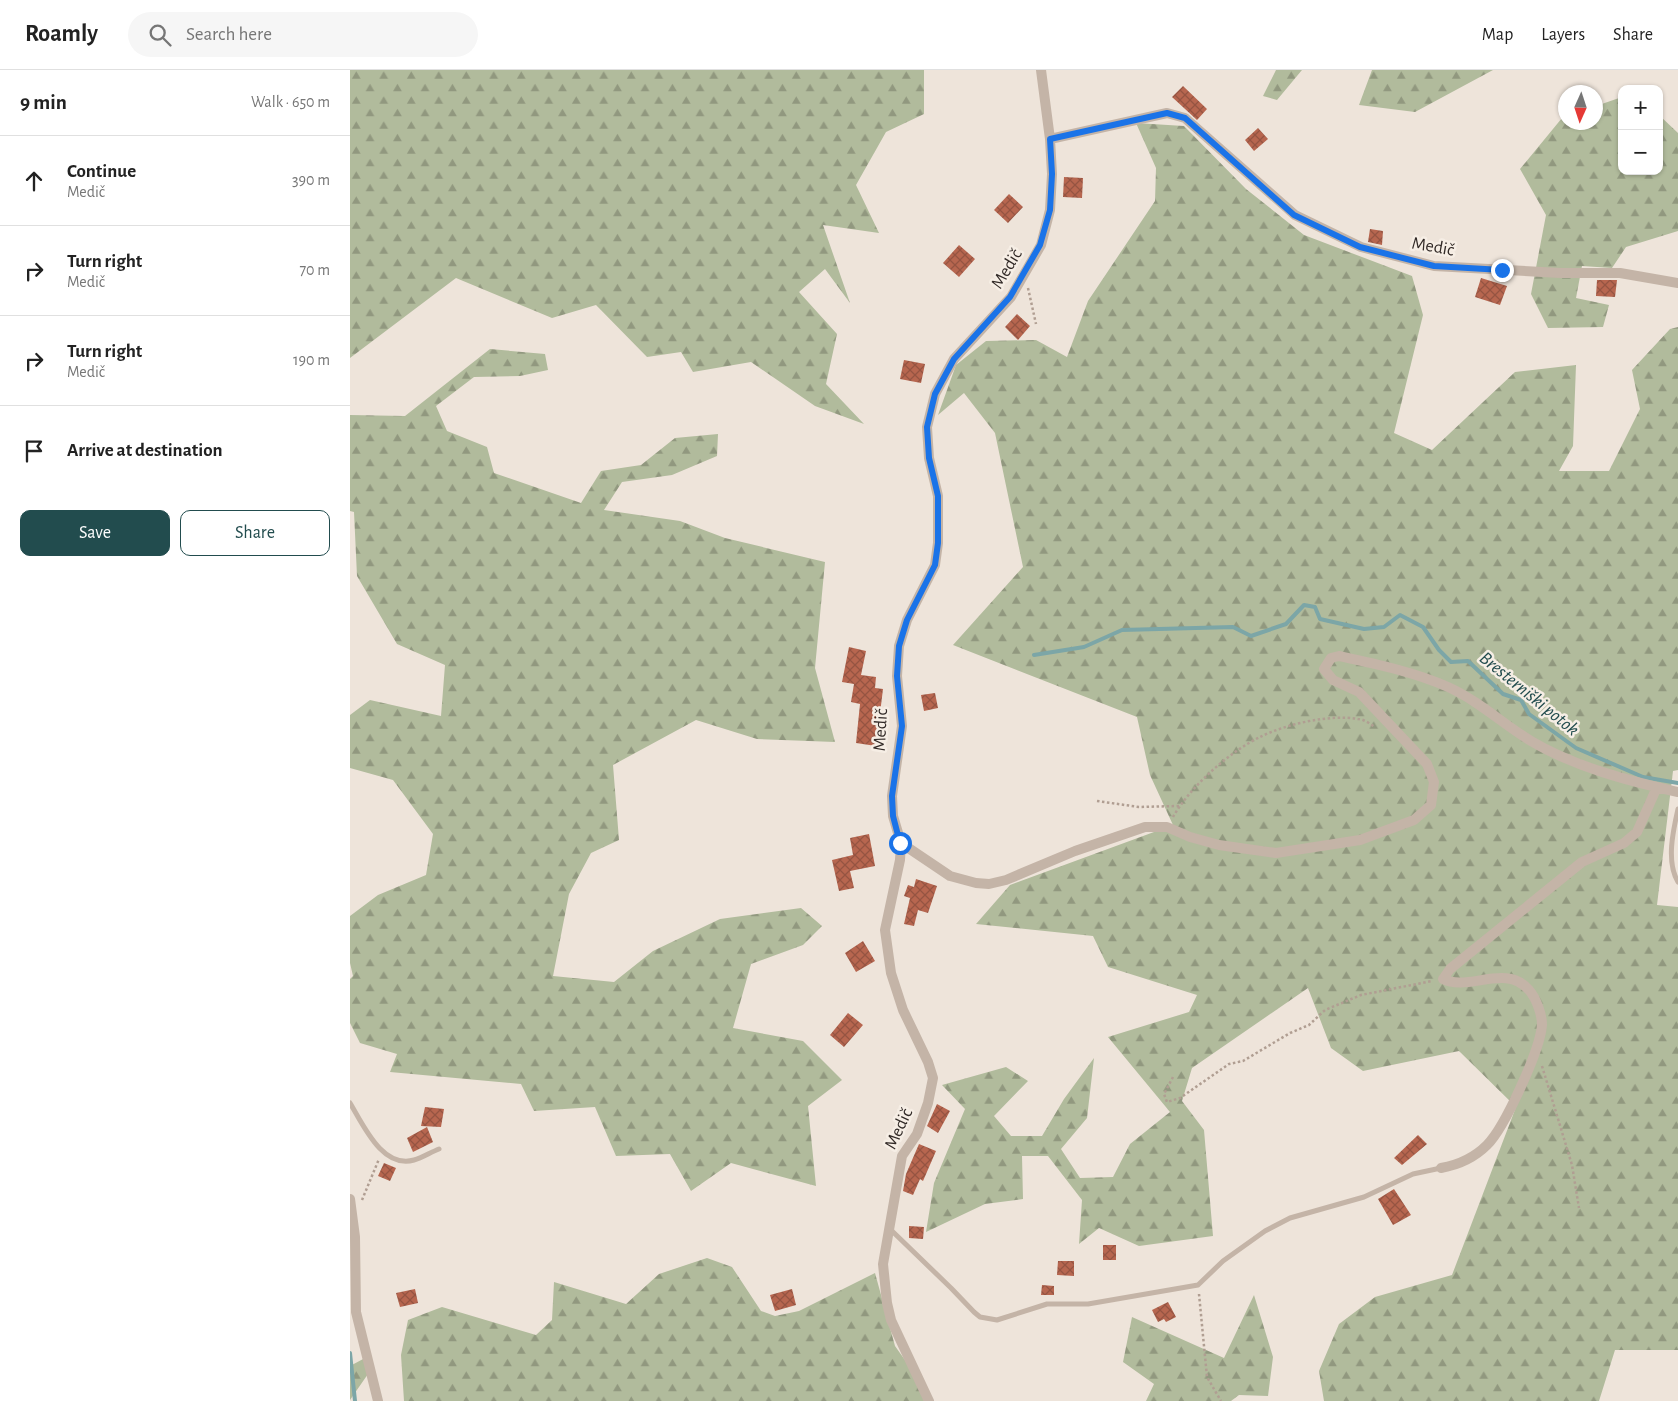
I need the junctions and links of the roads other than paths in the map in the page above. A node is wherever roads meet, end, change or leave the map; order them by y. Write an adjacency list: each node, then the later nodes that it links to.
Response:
1 (1042, 70): 2 (street, Medič)
2 (1050, 139): 3 (street, Medič); 7 (street, Medič)
3 (1678, 282)
4 (1657, 787): 5 (street); 7 (street); 11 (street)
5 (1678, 792)
6 (1678, 809): 8 (lane)
7 (900, 843): 13 (street, Medič)
8 (1678, 882)
9 (350, 1103): 10 (lane)
10 (439, 1149)
11 (1440, 1168): 13 (lane)
12 (350, 1198): 14 (street)
13 (891, 1230): 15 (street, Medič)
14 (378, 1401)
15 (929, 1401)

